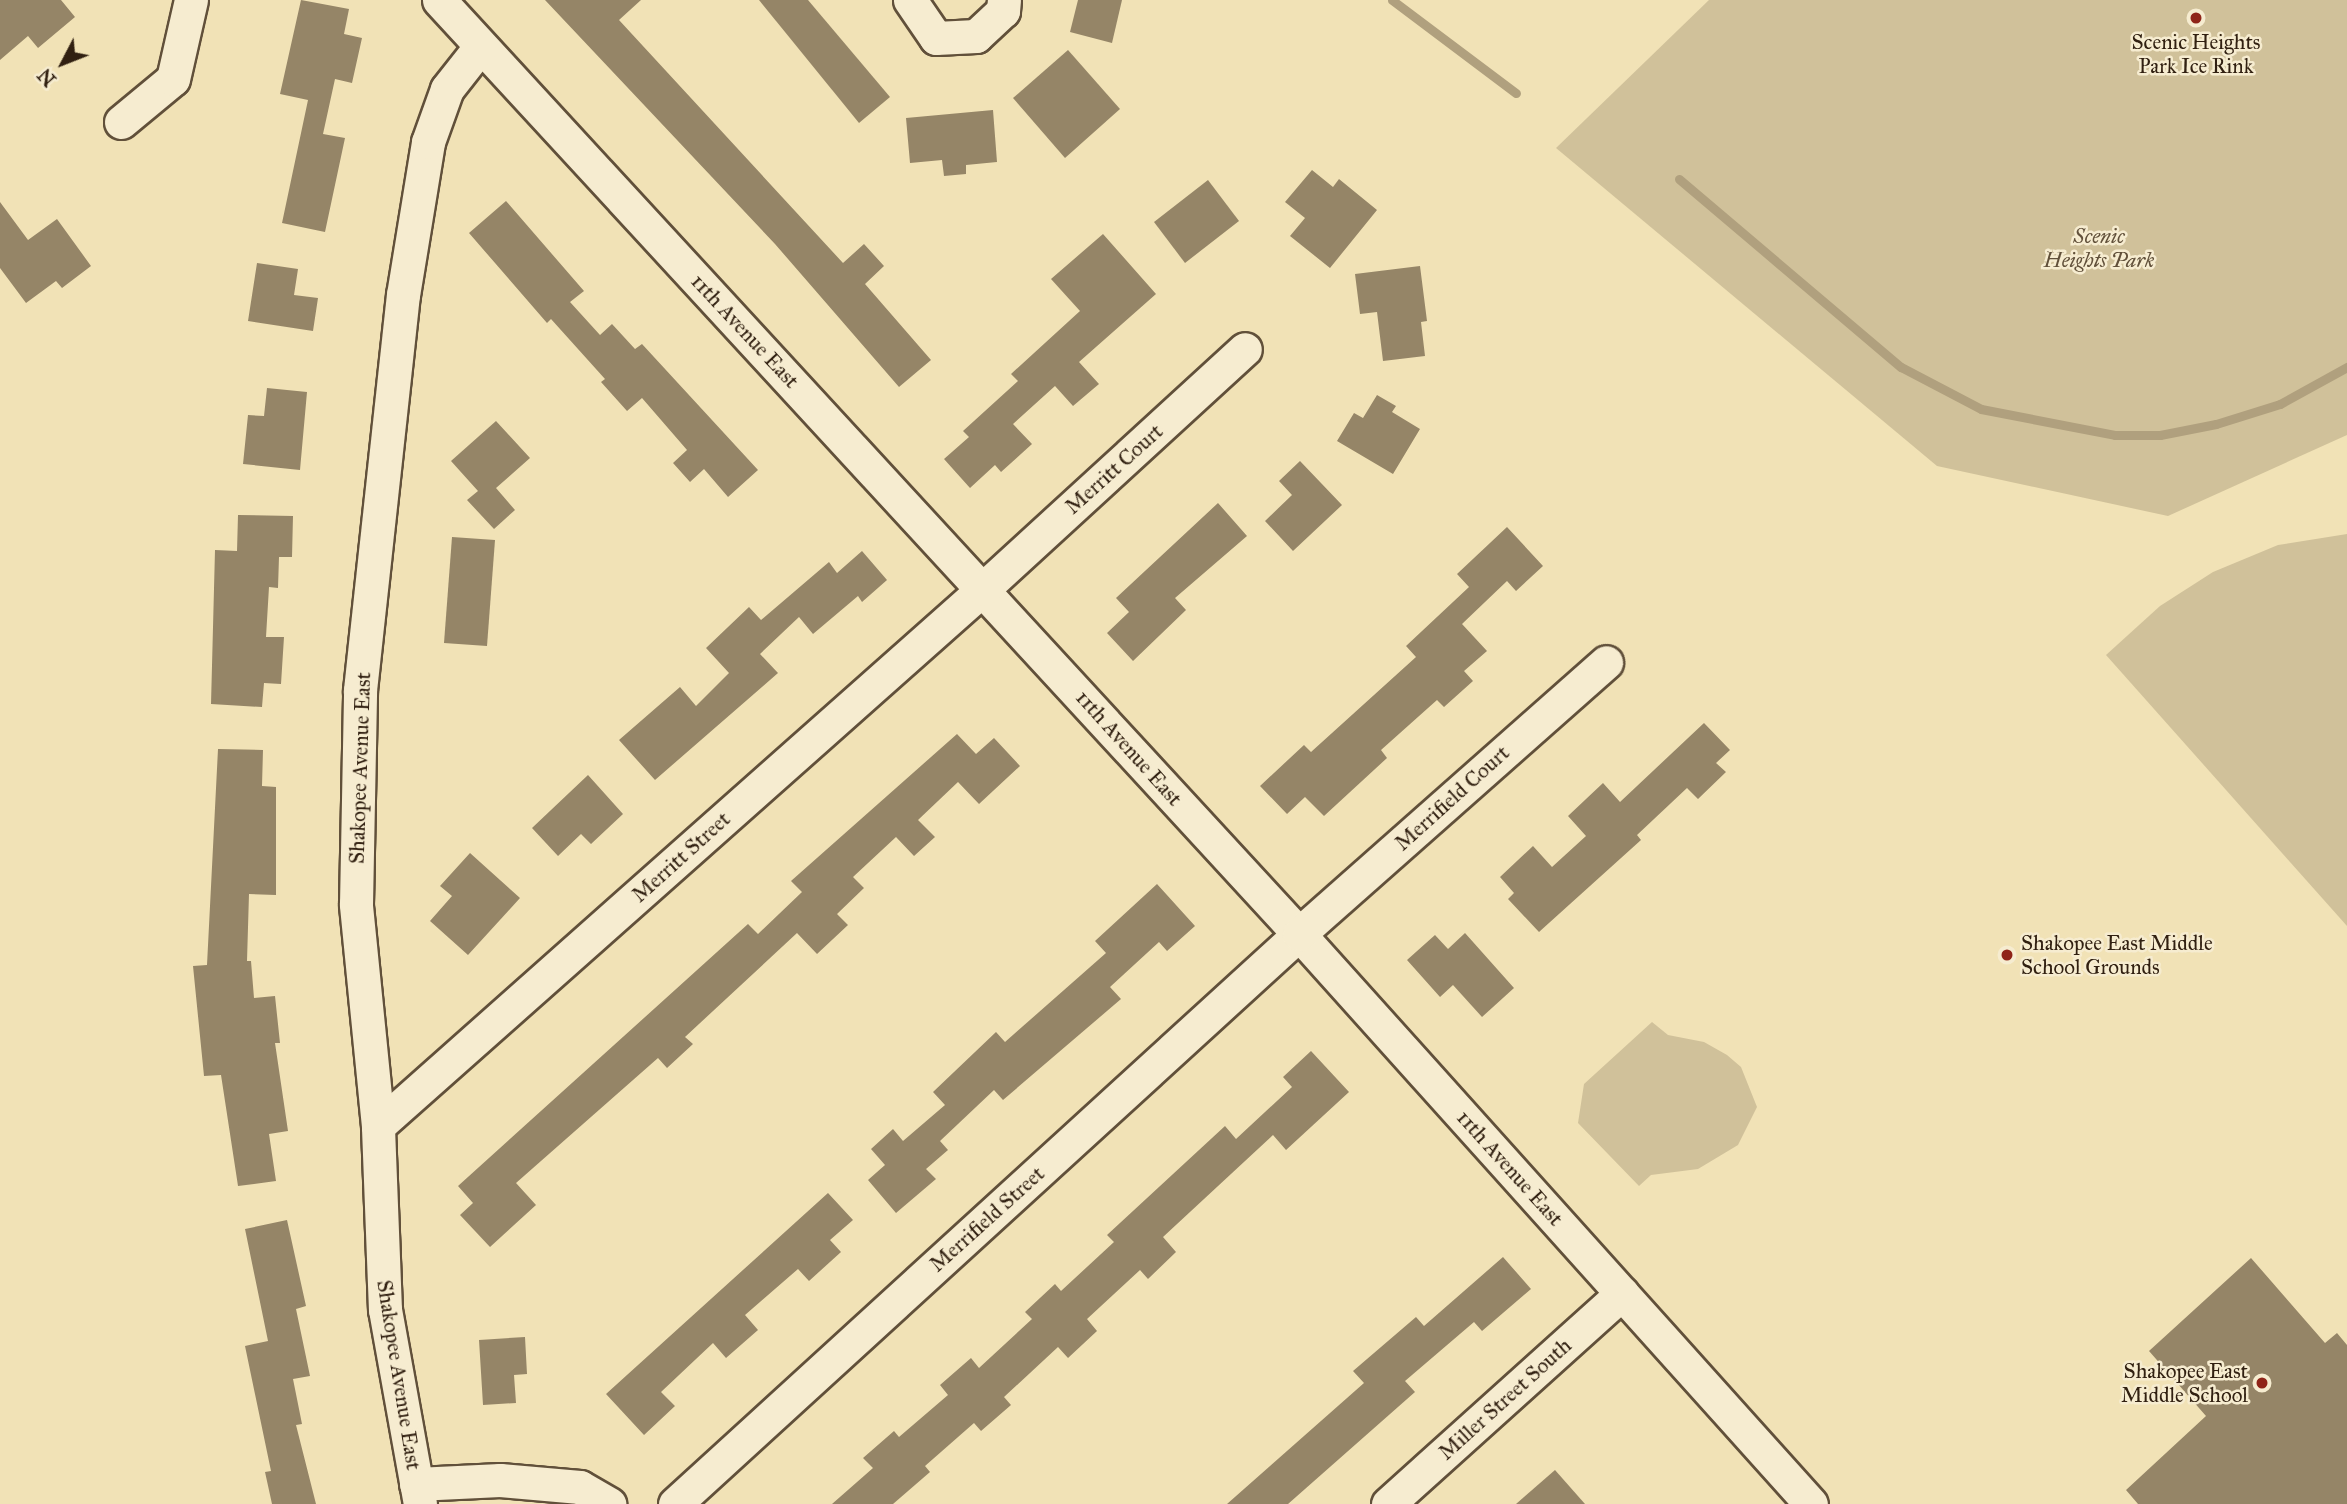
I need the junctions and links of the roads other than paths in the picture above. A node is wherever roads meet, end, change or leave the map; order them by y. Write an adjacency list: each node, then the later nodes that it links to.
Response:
1 (191, 0): 6 (street)
2 (439, 0): 5 (street, 11th Avenue East)
3 (910, 0): 4 (street)
4 (1004, 0)
5 (480, 47): 8 (street, 11th Avenue East); 11 (street, Shakopee Avenue East)
6 (121, 122)
7 (1245, 349): 8 (street, Merritt Court)
8 (983, 589): 10 (street, 11th Avenue East); 11 (street, Merritt Street)
9 (1606, 662): 10 (street, Merrifield Court)
10 (1299, 934): 12 (street, 11th Avenue East); 15 (street, Merrifield Street)
11 (378, 1126): 13 (street, Shakopee Avenue East)
12 (1622, 1293): 16 (street, Miller Street South); 17 (street, 11th Avenue East)
13 (418, 1494): 14 (street)
14 (609, 1504)
15 (675, 1504)
16 (1388, 1504)
17 (1811, 1504)

